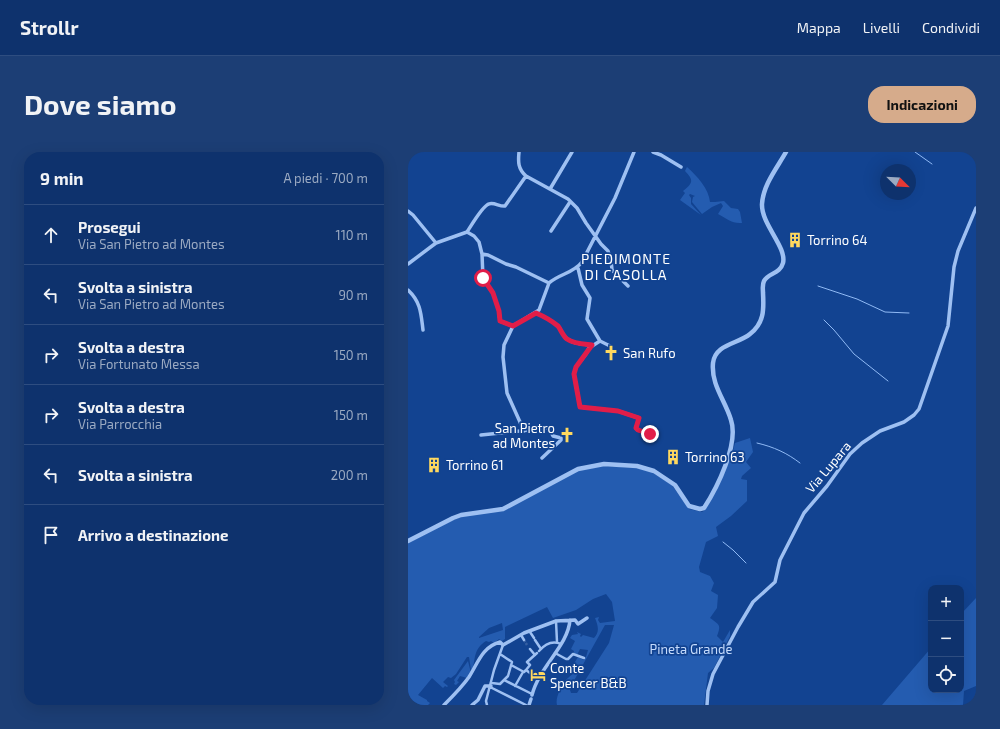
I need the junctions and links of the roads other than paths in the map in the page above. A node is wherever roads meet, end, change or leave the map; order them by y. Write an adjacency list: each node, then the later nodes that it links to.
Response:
1 (518, 152): 7 (street)
2 (572, 152): 8 (street)
3 (634, 152): 14 (street)
4 (653, 152): 6 (street)
5 (786, 152): 32 (street)
6 (681, 167)
7 (526, 176): 8 (street); 13 (street)
8 (550, 189): 9 (street)
9 (570, 202): 12 (street); 14 (street)
10 (976, 208): 58 (street, Via Lupara)
11 (408, 211): 15 (street)
12 (551, 231)
13 (467, 232): 15 (street); 16 (street)
14 (596, 235): 18 (street); 20 (street)
15 (436, 243): 17 (street)
16 (482, 254): 19 (street); 23 (street)
17 (408, 264)
18 (578, 268): 19 (street); 25 (street)
19 (549, 283): 22 (street)
20 (628, 286)
21 (408, 290): 24 (street)
22 (536, 313): 23 (street); 26 (street)
23 (513, 326): 28 (street)
24 (423, 330)
25 (600, 341): 26 (street); 27 (street)
26 (592, 345): 29 (street)
27 (610, 346)
28 (524, 431): 30 (street); 31 (street)
29 (650, 434)
30 (481, 435)
31 (542, 458)
32 (408, 541)
33 (587, 618): 34 (street)
34 (570, 620): 35 (street); 39 (street)
35 (556, 621): 36 (street); 39 (street)
36 (530, 632): 37 (street); 42 (street)
37 (521, 635): 38 (street); 40 (street)
38 (524, 640)
39 (559, 643): 42 (street); 43 (street)
40 (503, 647): 44 (street); 54 (street)
41 (530, 649): 42 (street)
42 (538, 652): 47 (street)
43 (555, 653): 45 (street); 49 (street)
44 (500, 654): 46 (street); 51 (street)
45 (584, 658)
46 (511, 665): 48 (street); 50 (street)
47 (526, 670): 48 (street); 49 (street)
48 (523, 672): 52 (street)
49 (538, 678): 53 (street)
50 (504, 680): 51 (street); 52 (street)
51 (491, 685): 55 (street); 56 (street); 57 (street)
52 (515, 686): 53 (street)
53 (532, 696): 57 (street)
54 (444, 705)
55 (472, 705)
56 (487, 705)
57 (528, 705)
58 (707, 705)

